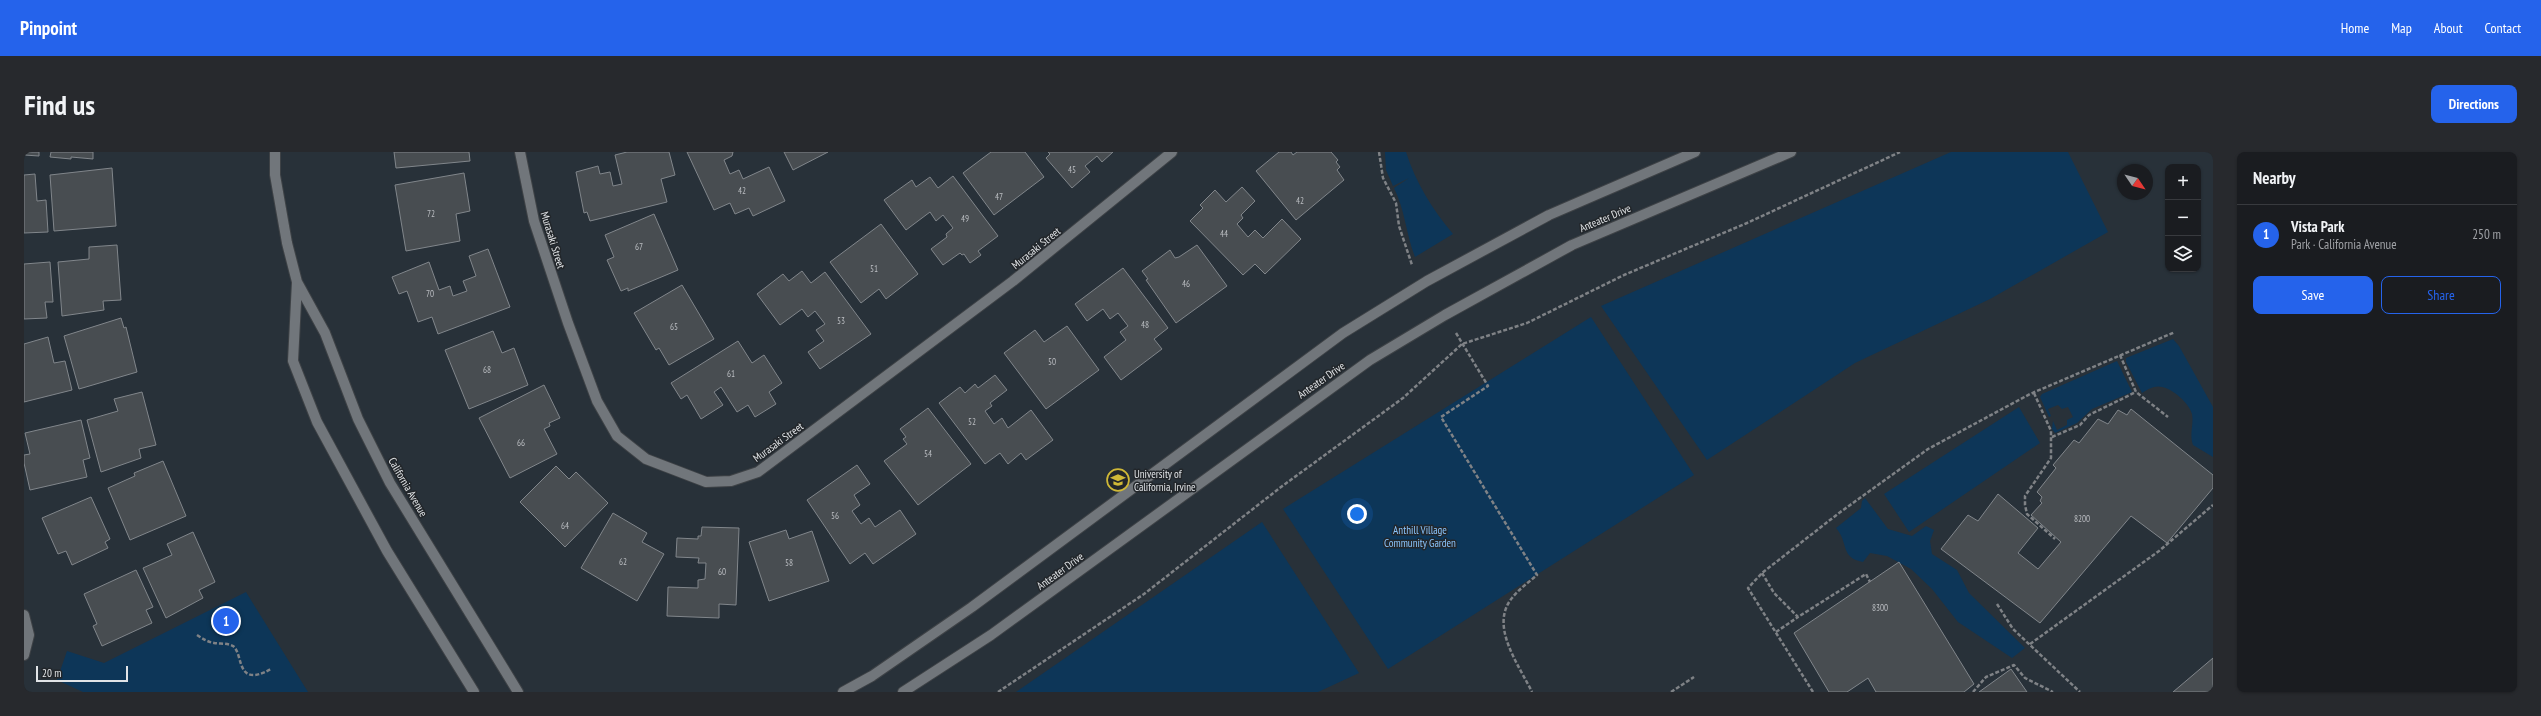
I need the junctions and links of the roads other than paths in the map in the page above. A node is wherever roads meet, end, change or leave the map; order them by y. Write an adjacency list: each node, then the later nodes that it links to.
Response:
1 (275, 152): 6 (street, California Avenue)
2 (520, 152): 3 (street, Murasaki Street)
3 (1172, 152)
4 (1695, 152): 11 (street, Anteater Drive)
5 (1791, 152): 12 (street, Anteater Drive)
6 (298, 282): 9 (street, California Avenue); 10 (street, California Avenue)
7 (24, 615): 8 (street)
8 (24, 655)
9 (474, 692)
10 (518, 692)
11 (843, 692)
12 (904, 692)

